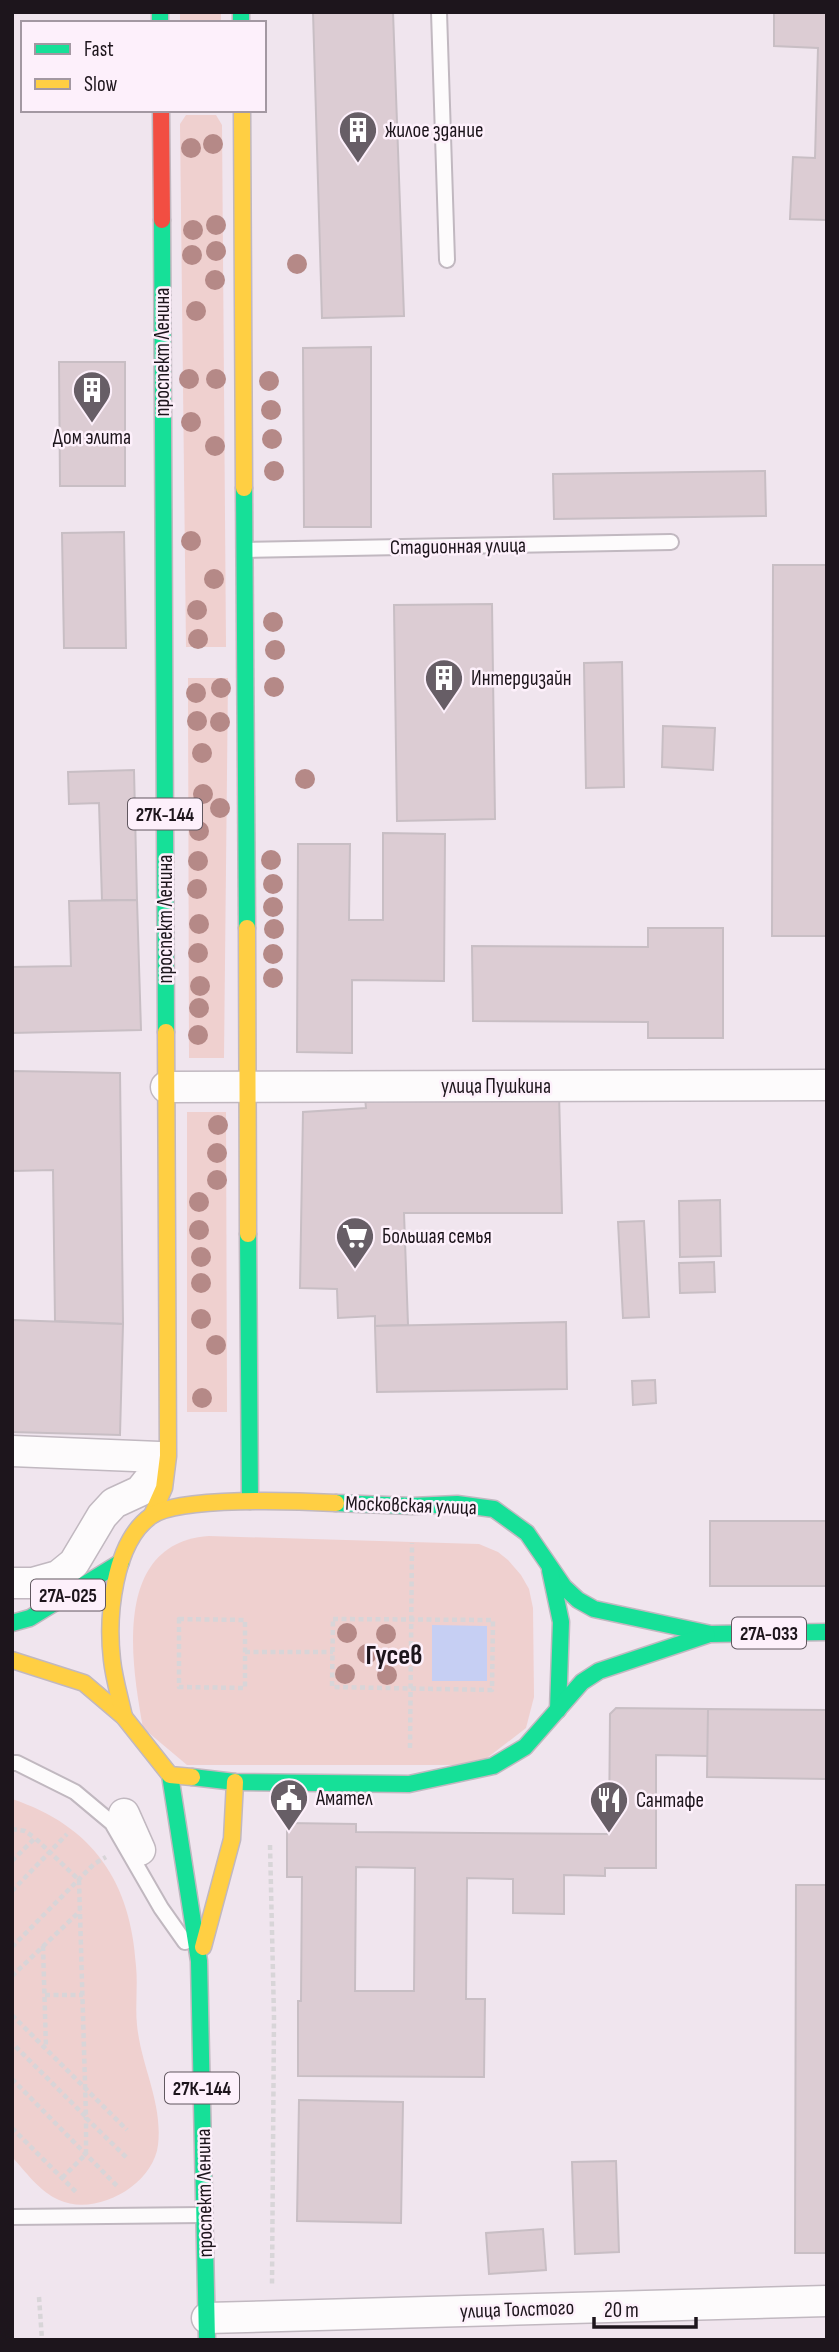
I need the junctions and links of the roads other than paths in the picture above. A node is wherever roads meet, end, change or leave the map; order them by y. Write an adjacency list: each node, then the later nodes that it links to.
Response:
1 (439, 12): 4 (lane)
2 (161, 112): 9 (main road, проспект Ленина / 27К-144)
3 (242, 112): 6 (main road)
4 (447, 261)
5 (671, 542): 6 (lane, Стадионная улица)
6 (244, 550): 8 (main road)
7 (827, 1085): 8 (street, улица Пушкина)
8 (247, 1086): 9 (street, улица Пушкина); 11 (main road)
9 (166, 1087): 12 (main road, проспект Ленина / 27К-144)
10 (12, 1451): 15 (street)
11 (250, 1501): 12 (main road, Московская улица); 14 (main road, Московская улица)
12 (152, 1515): 13 (main road, проспект Ленина)
13 (121, 1562): 16 (main road, 27А-025); 21 (main road)
14 (549, 1565): 18 (main road, Московская улица); 20 (main road, Московская улица)
15 (12, 1583)
16 (12, 1623)
17 (827, 1632): 18 (main road, Московская улица / 27А-033)
18 (711, 1634): 20 (main road, Московская улица)
19 (12, 1660): 21 (main road)
20 (558, 1710): 24 (main road, Московская улица)
21 (124, 1717): 23 (main road)
22 (12, 1763): 27 (lane)
23 (170, 1775): 24 (main road, Московская улица); 27 (main road, проспект Ленина / 27К-144)
24 (234, 1782): 27 (main road, проспект Ленина / 27К-144)
25 (124, 1814): 26 (street)
26 (140, 1850)
27 (199, 1961): 28 (main road, проспект Ленина / 27К-144)
28 (205, 2215): 29 (lane); 31 (main road, проспект Ленина / 27К-144)
29 (12, 2217)
30 (827, 2301): 31 (street, улица Толстого)
31 (207, 2329)

